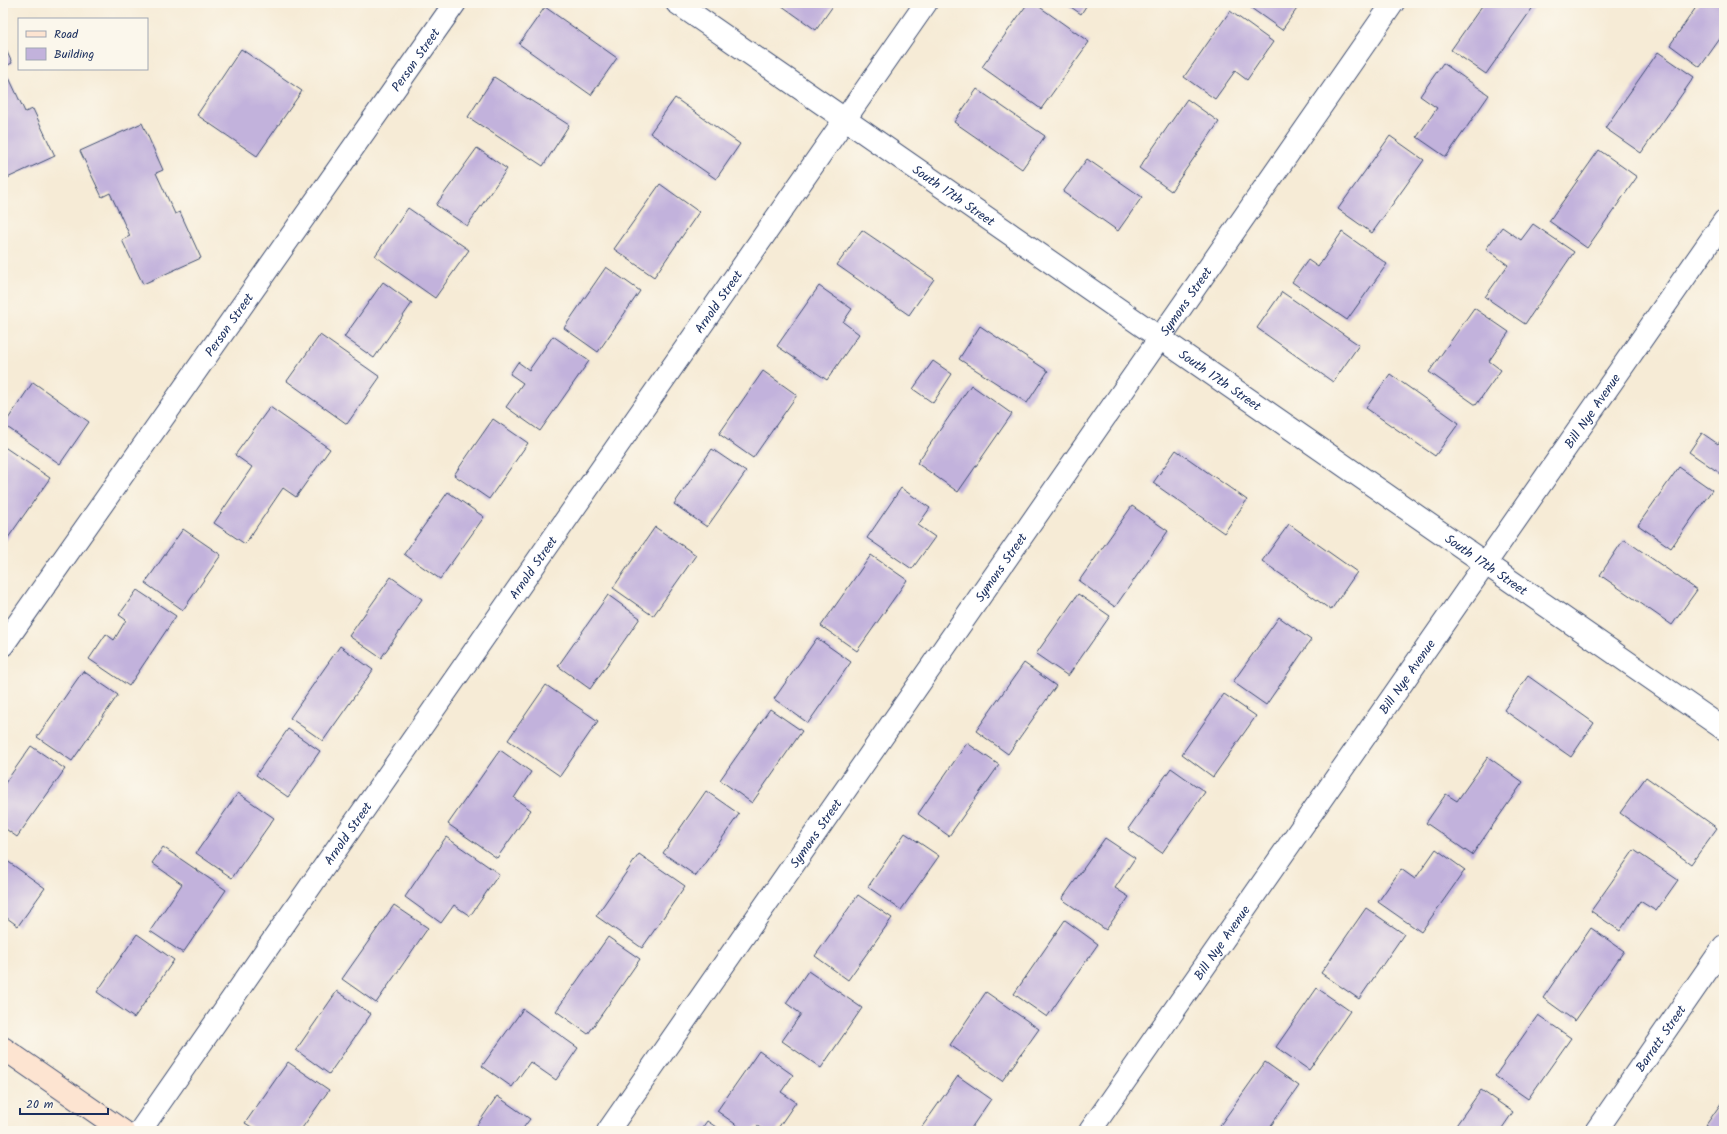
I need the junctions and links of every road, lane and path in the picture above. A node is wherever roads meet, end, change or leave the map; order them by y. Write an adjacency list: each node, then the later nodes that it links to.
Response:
1 (455, 3): 9 (street, Person Street)
2 (677, 3): 5 (street, South 17th Street)
3 (926, 3): 5 (street, Arnold Street)
4 (1393, 3): 7 (street, Symons Street)
5 (845, 120): 7 (street, South 17th Street); 14 (street, Arnold Street)
6 (1724, 221): 8 (street, Bill Nye Avenue)
7 (1159, 338): 8 (street, South 17th Street); 15 (street, Symons Street)
8 (1485, 564): 10 (street, South 17th Street); 16 (street, Bill Nye Avenue)
9 (3, 645)
10 (1724, 729)
11 (1724, 946): 17 (street, Barratt Street)
12 (3, 1048): 13 (main road)
13 (123, 1131)
14 (140, 1131)
15 (608, 1131)
16 (1090, 1131)
17 (1596, 1131)

